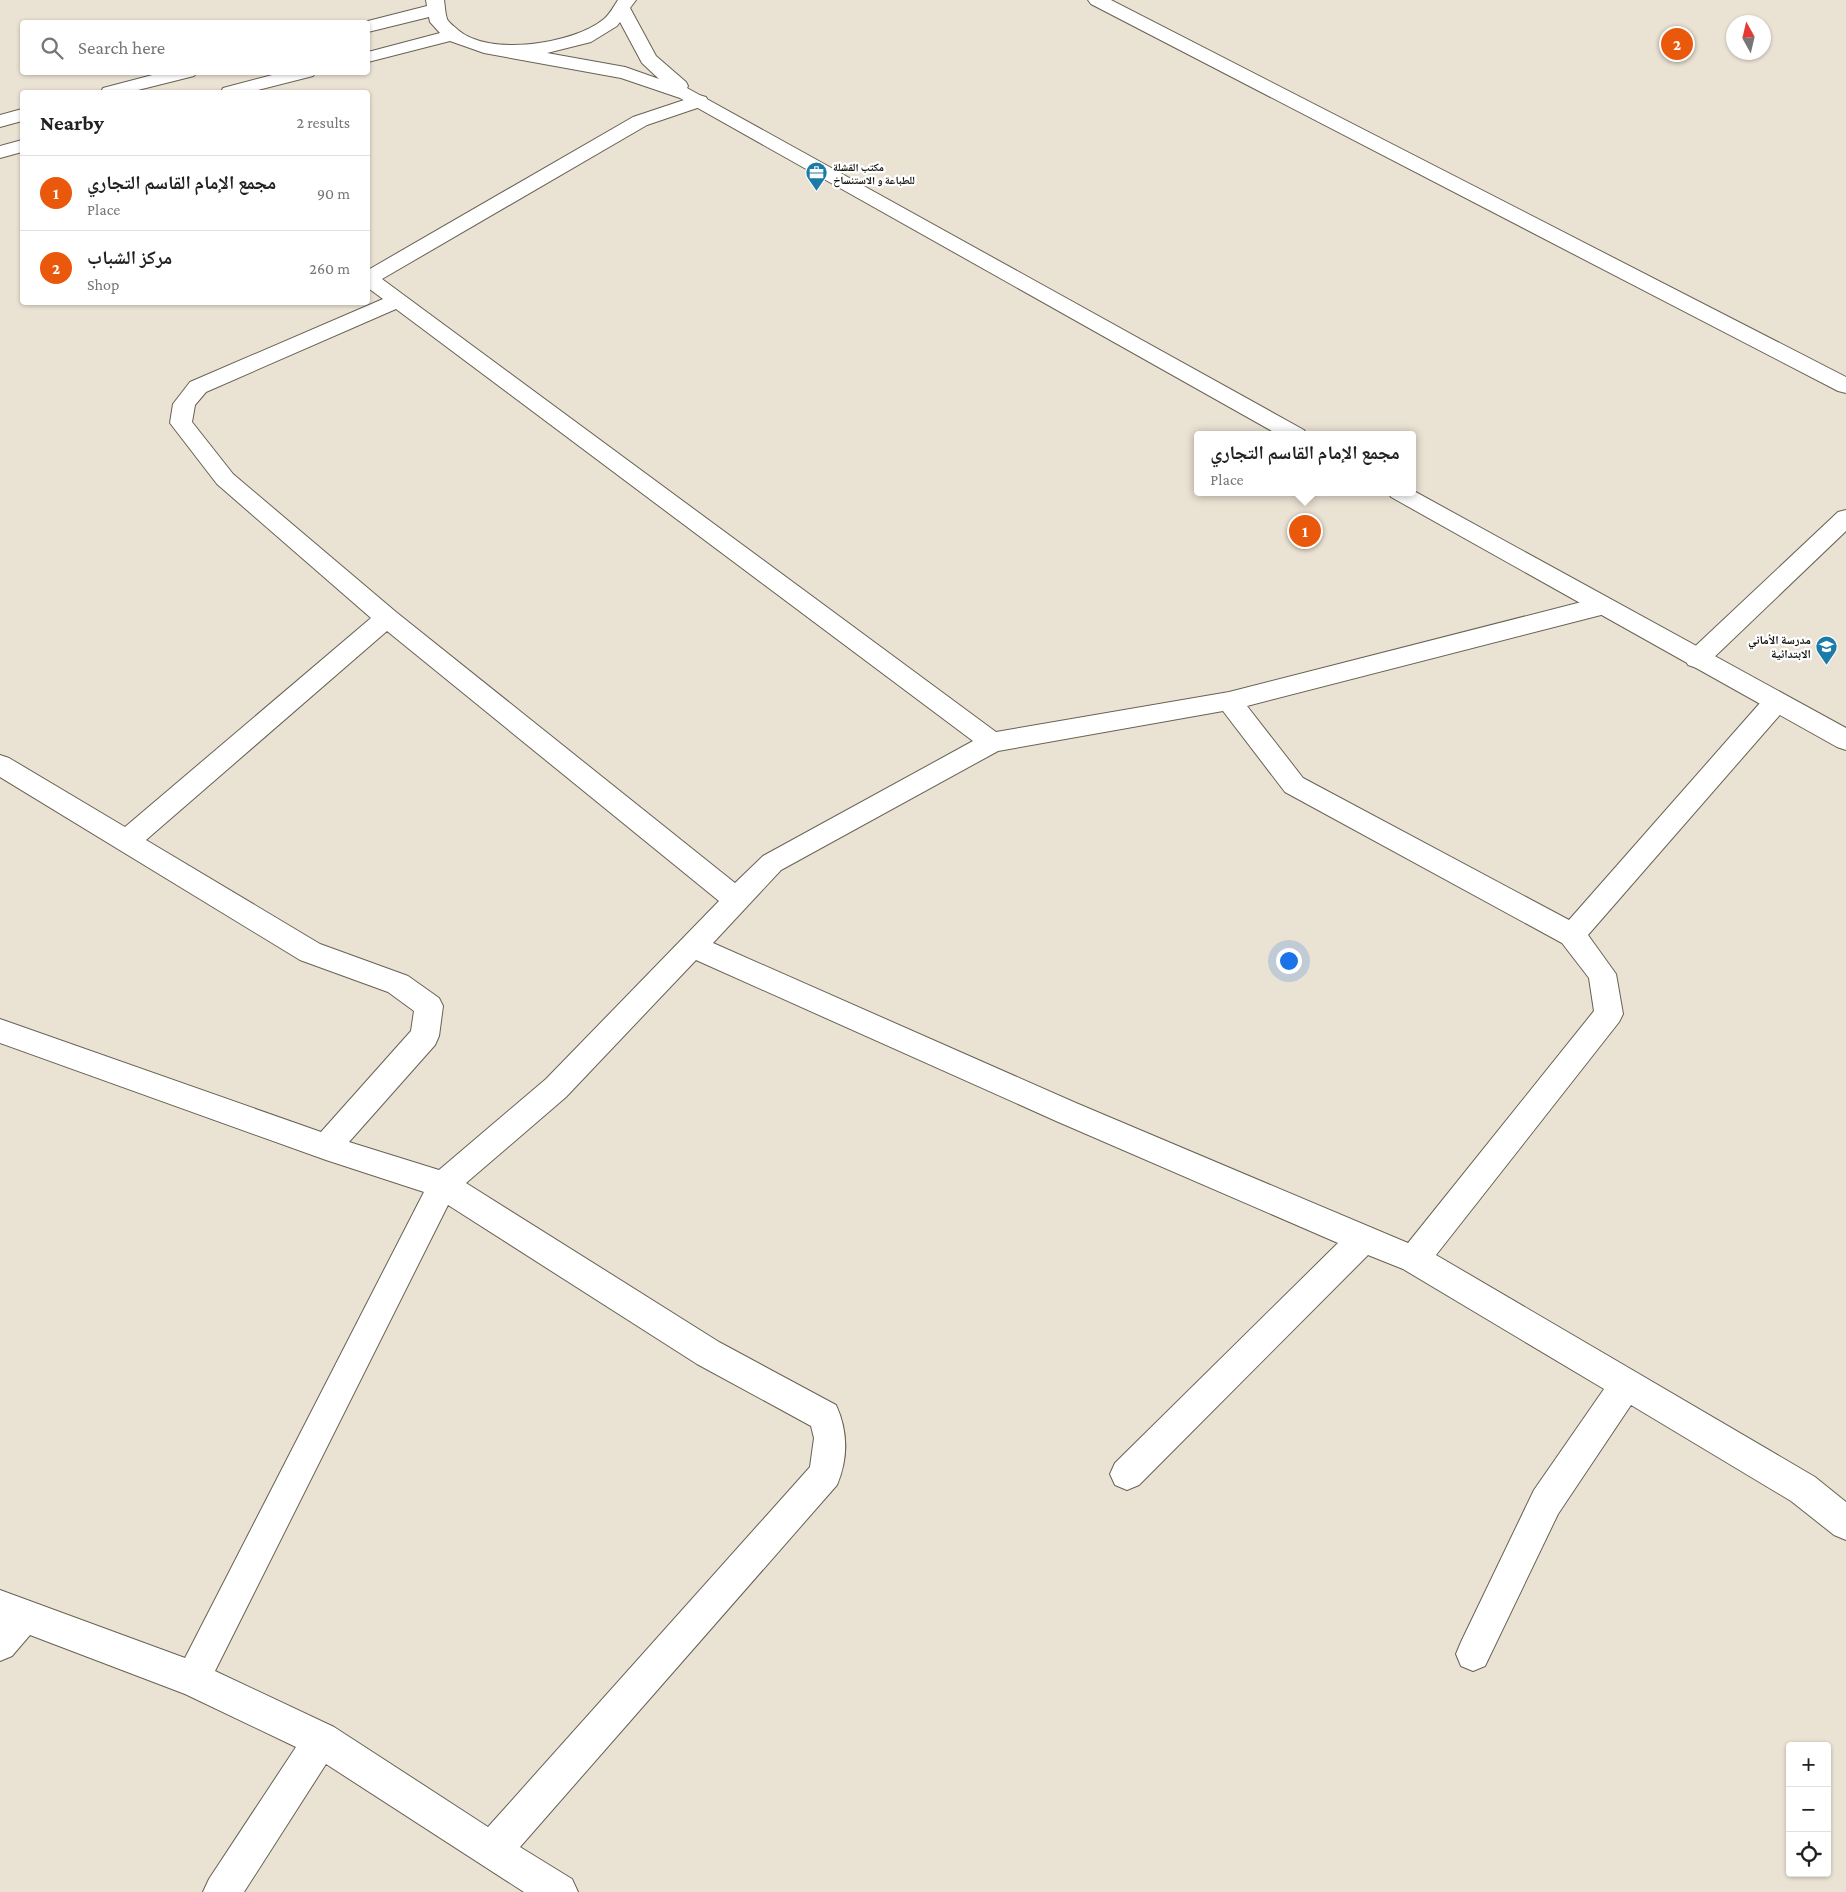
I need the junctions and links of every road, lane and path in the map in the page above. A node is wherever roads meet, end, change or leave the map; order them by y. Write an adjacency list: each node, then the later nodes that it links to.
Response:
1 (1097, 0): 20 (street)
2 (435, 5): 4 (street); 5 (street)
3 (625, 5): 6 (street); 12 (street)
4 (370, 25)
5 (452, 35): 6 (street); 7 (street)
6 (498, 50): 12 (street)
7 (370, 56)
8 (176, 75): 10 (street)
9 (295, 75): 11 (street)
10 (118, 90)
11 (238, 90)
12 (694, 97): 17 (street); 21 (street)
13 (20, 116): 14 (street)
14 (0, 121)
15 (20, 147): 16 (street)
16 (0, 152)
17 (370, 277)
18 (370, 279): 19 (street)
19 (398, 300): 25 (street); 30 (street)
20 (1846, 386)
21 (1289, 431)
22 (1405, 496): 24 (street)
23 (1846, 518): 26 (street)
24 (1601, 606): 26 (street); 27 (street)
25 (387, 618): 32 (street); 33 (street)
26 (1697, 659): 28 (street)
27 (1229, 701): 30 (street); 34 (street)
28 (1776, 702): 29 (street); 34 (street)
29 (1846, 740)
30 (992, 742): 33 (street)
31 (0, 765): 32 (street)
32 (126, 841): 37 (street)
33 (737, 900): 35 (street)
34 (1572, 934): 40 (street)
35 (693, 946): 38 (street); 39 (street)
36 (0, 1031): 37 (street)
37 (326, 1147): 38 (street)
38 (443, 1185): 47 (street); 49 (street)
39 (1363, 1239): 40 (street); 42 (street)
40 (1414, 1259): 41 (street)
41 (1626, 1384): 43 (street); 46 (street)
42 (1128, 1474)
43 (1846, 1523)
44 (12, 1611): 45 (street); 47 (street)
45 (0, 1644)
46 (1474, 1654)
47 (193, 1679): 48 (street)
48 (321, 1740): 49 (street); 50 (street)
49 (492, 1851): 51 (street)
50 (222, 1892)
51 (559, 1892)

